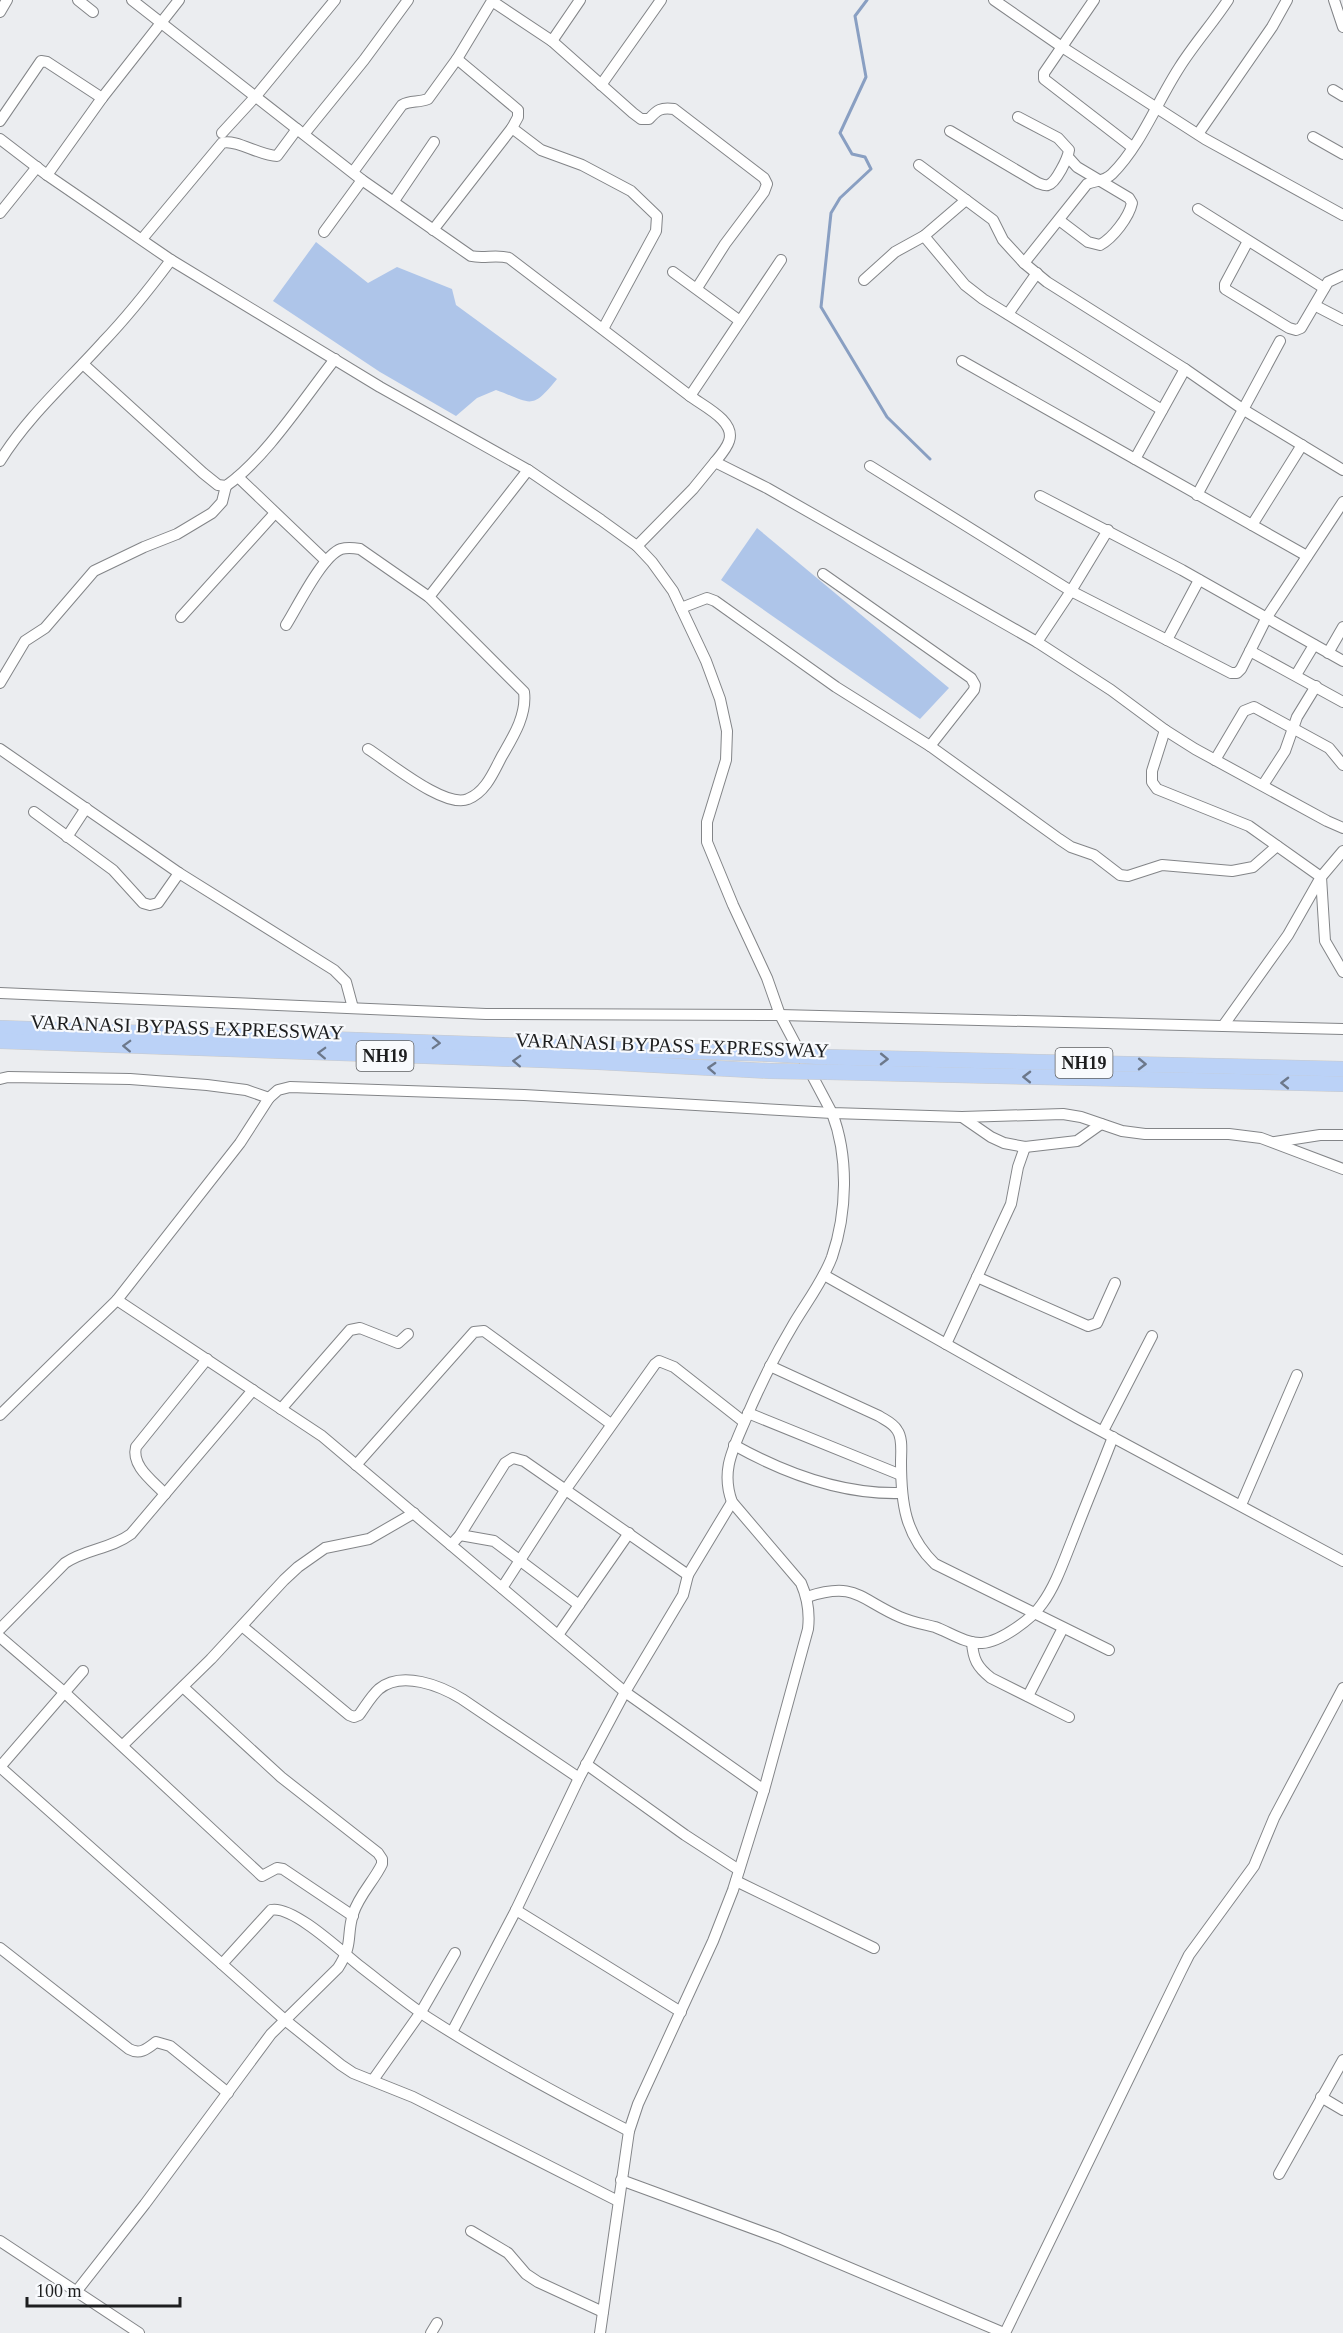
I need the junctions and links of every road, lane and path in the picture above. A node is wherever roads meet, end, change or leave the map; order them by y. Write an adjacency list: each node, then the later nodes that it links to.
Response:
1 (8, 0): 16 (street)
2 (78, 0): 17 (street)
3 (132, 0): 18 (street)
4 (179, 0): 18 (street)
5 (335, 0): 24 (street)
6 (408, 0): 31 (street)
7 (492, 0): 20 (street); 22 (street)
8 (580, 0): 20 (street)
9 (661, 0): 23 (street)
10 (994, 0): 15 (street)
11 (1094, 0): 21 (street)
12 (1228, 0): 26 (street)
13 (1287, 0): 33 (street)
14 (1334, 0): 19 (street)
15 (1010, 4): 21 (street)
16 (0, 12)
17 (93, 12)
18 (161, 23): 24 (street); 25 (street)
19 (1343, 27)
20 (552, 41): 23 (street)
21 (1062, 47): 26 (street); 37 (street)
22 (457, 59): 29 (street); 42 (street)
23 (601, 85): 64 (street)
24 (256, 96): 31 (street); 32 (street)
25 (102, 98): 28 (street); 43 (street)
26 (1156, 107): 33 (street); 37 (street)
27 (1018, 117): 39 (street)
28 (0, 121)
29 (512, 128): 52 (street); 70 (street)
30 (950, 130): 39 (street)
31 (300, 131): 42 (street); 55 (street)
32 (222, 133)
33 (1198, 135): 50 (street)
34 (1313, 137): 38 (street)
35 (0, 139): 41 (street)
36 (434, 142): 47 (street)
37 (1132, 147): 45 (street)
38 (1343, 154)
39 (1068, 157): 45 (street)
40 (920, 165): 46 (street)
41 (37, 167): 43 (street); 49 (street)
42 (353, 172): 44 (street)
43 (47, 175): 55 (street)
44 (362, 180): 47 (street); 53 (street)
45 (1101, 182): 51 (street); 51 (street)
46 (966, 200): 54 (street); 59 (street)
47 (394, 201): 52 (street)
48 (1197, 208): 56 (street)
49 (0, 213)
50 (1343, 215)
51 (1059, 220): 59 (street)
52 (433, 230): 70 (street)
53 (324, 232)
54 (924, 236): 63 (street); 67 (street)
55 (142, 239): 57 (street)
56 (1248, 241): 65 (street); 66 (street)
57 (171, 260): 72 (street); 74 (street)
58 (781, 260): 69 (street)
59 (1024, 263): 61 (street)
60 (673, 272): 64 (street)
61 (1037, 273): 67 (street); 75 (street)
62 (1343, 275): 65 (street)
63 (864, 280)
64 (697, 288): 69 (street)
65 (1324, 288): 66 (street)
66 (1316, 306): 68 (street)
67 (1008, 314): 77 (street)
68 (1343, 320)
69 (740, 321): 76 (street)
70 (603, 329): 76 (street)
71 (1280, 341): 78 (street)
72 (335, 359): 84 (street); 86 (street)
73 (962, 361): 80 (street)
74 (83, 364): 81 (street); 87 (street)
75 (1185, 369): 77 (street); 78 (street)
76 (690, 396): 82 (street)
77 (1162, 410): 80 (street)
78 (1244, 410): 79 (street); 88 (street)
79 (1302, 445): 85 (street); 92 (street)
80 (1135, 459): 88 (street)
81 (0, 461)
82 (716, 462): 94 (street); 107 (street)
83 (870, 466): 99 (street)
84 (528, 470): 94 (street); 100 (street)
85 (1343, 470)
86 (238, 477): 87 (street); 91 (street)
87 (226, 486): 113 (street)
88 (1197, 495): 92 (street)
89 (1040, 496): 93 (street)
90 (1343, 502): 95 (street)
91 (275, 513): 96 (street); 102 (street)
92 (1252, 525): 95 (street)
93 (1108, 530): 98 (street); 99 (street)
94 (637, 546): 101 (street)
95 (1307, 556): 103 (street)
96 (326, 561): 100 (street); 104 (street)
97 (824, 574): 118 (street)
98 (1199, 580): 103 (street); 106 (street)
99 (1071, 591): 106 (street); 107 (street)
100 (429, 597): 120 (street)
101 (680, 606): 118 (street); 135 (street)
102 (181, 617)
103 (1267, 618): 108 (street); 109 (street)
104 (286, 625)
105 (1343, 627): 110 (street)
106 (1167, 640): 109 (street)
107 (1037, 642): 117 (street)
108 (1314, 645): 110 (street); 112 (street)
109 (1250, 651): 112 (street)
110 (1328, 653): 111 (street)
111 (1343, 661)
112 (1296, 675): 114 (street)
113 (0, 683)
114 (1316, 686): 115 (street); 116 (street)
115 (1343, 702)
116 (1293, 728): 121 (street); 122 (street); 123 (street)
117 (1165, 730): 121 (street); 128 (street)
118 (930, 746): 128 (street)
119 (0, 749): 124 (street)
120 (368, 749)
121 (1215, 760): 123 (street)
122 (1343, 765)
123 (1263, 785): 126 (street)
124 (86, 808): 127 (street); 130 (street)
125 (34, 812): 127 (street)
126 (1343, 828)
127 (68, 837): 130 (street)
128 (1277, 846): 131 (street)
129 (1343, 851): 131 (street)
130 (179, 873): 134 (street)
131 (1322, 877): 132 (street); 136 (street)
132 (1343, 972)
133 (0, 993): 134 (street)
134 (353, 1008): 135 (street)
135 (780, 1015): 136 (street); 145 (street)
136 (1223, 1026): 138 (street)
137 (0, 1028): 140 (highway, VARANASI BYPASS EXPRESSWAY / NH19, one-way to 140, bridge)
138 (1343, 1029)
139 (0, 1041): 140 (highway, VARANASI BYPASS EXPRESSWAY / NH19, one-way to 139, bridge)
140 (826, 1065): 141 (highway, VARANASI BYPASS EXPRESSWAY / NH19, one-way to 141); 143 (highway, VARANASI BYPASS EXPRESSWAY / NH19, one-way to 140)
141 (1343, 1069)
142 (0, 1079): 144 (street)
143 (1343, 1084)
144 (269, 1098): 145 (street); 155 (street)
145 (832, 1113): 146 (street); 152 (street)
146 (962, 1118): 147 (street); 150 (street)
147 (1101, 1124): 149 (street); 150 (street)
148 (1343, 1135): 149 (street)
149 (1274, 1142): 151 (street)
150 (1024, 1147): 153 (street)
151 (1343, 1169)
152 (824, 1275): 158 (street); 160 (street)
153 (977, 1277): 154 (street); 158 (street)
154 (1114, 1283)
155 (117, 1300): 159 (street); 164 (street)
156 (408, 1334): 163 (street)
157 (1152, 1336): 167 (street)
158 (946, 1344): 167 (street)
159 (207, 1359): 162 (street); 174 (street)
160 (770, 1366): 165 (street); 171 (street)
161 (1297, 1375): 176 (street)
162 (253, 1390): 163 (street); 174 (street)
163 (281, 1409): 170 (street)
164 (0, 1415)
165 (746, 1418): 166 (street); 169 (street); 171 (street)
166 (611, 1424): 170 (street); 172 (street)
167 (1103, 1431): 168 (street)
168 (1113, 1437): 176 (street); 187 (street)
169 (734, 1445): 173 (street); 175 (street)
170 (356, 1465): 177 (street)
171 (901, 1475): 173 (street)
172 (567, 1489): 178 (street); 179 (street); 182 (street)
173 (902, 1493): 187 (street)
174 (165, 1494): 190 (street)
175 (732, 1502): 183 (street); 185 (street)
176 (1241, 1505): 181 (street)
177 (414, 1513): 180 (street); 188 (street)
178 (628, 1533): 183 (street); 186 (street)
179 (460, 1535): 180 (street); 182 (street)
180 (451, 1545): 184 (street)
181 (1343, 1561)
182 (519, 1562): 184 (street); 186 (street)
183 (688, 1575): 199 (street)
184 (502, 1588): 191 (street)
185 (807, 1597): 193 (street); 206 (street)
186 (579, 1605): 191 (street)
187 (1033, 1614): 189 (street); 193 (street)
188 (242, 1626): 196 (street); 205 (street)
189 (1063, 1628): 194 (street); 200 (street)
190 (0, 1629)
191 (558, 1635): 199 (street)
192 (0, 1637): 198 (street)
193 (972, 1642): 200 (street)
194 (1109, 1650)
195 (83, 1671): 198 (street)
196 (183, 1687): 202 (street); 209 (street)
197 (1343, 1688): 234 (street)
198 (64, 1692): 202 (street); 204 (street)
199 (625, 1692): 203 (street); 206 (street)
200 (1028, 1696): 201 (street)
201 (1069, 1717)
202 (123, 1745): 209 (street)
203 (586, 1764): 205 (street); 207 (street)
204 (0, 1767): 214 (street)
205 (579, 1778): 208 (street)
206 (764, 1790): 207 (street)
207 (738, 1876): 211 (street); 216 (street)
208 (516, 1910): 216 (street); 218 (street)
209 (353, 1916): 213 (street)
210 (0, 1948): 221 (street)
211 (874, 1948)
212 (455, 1953): 215 (street)
213 (346, 1955): 214 (street); 215 (street); 217 (street)
214 (222, 1964): 217 (street)
215 (421, 2012): 218 (street); 220 (street)
216 (681, 2012): 224 (street)
217 (285, 2020): 220 (street); 221 (street)
218 (452, 2032): 224 (street)
219 (1343, 2060): 222 (street)
220 (373, 2080): 227 (street)
221 (228, 2092): 230 (street)
222 (1321, 2097): 223 (street); 225 (street)
223 (1343, 2110)
224 (629, 2131): 226 (street)
225 (1279, 2174)
226 (621, 2180): 227 (street); 234 (street)
227 (618, 2201): 231 (street)
228 (471, 2231): 231 (street)
229 (0, 2241): 230 (street)
230 (76, 2292): 232 (street)
231 (603, 2312): 233 (street)
232 (139, 2333)
233 (600, 2333)
234 (1004, 2333)

